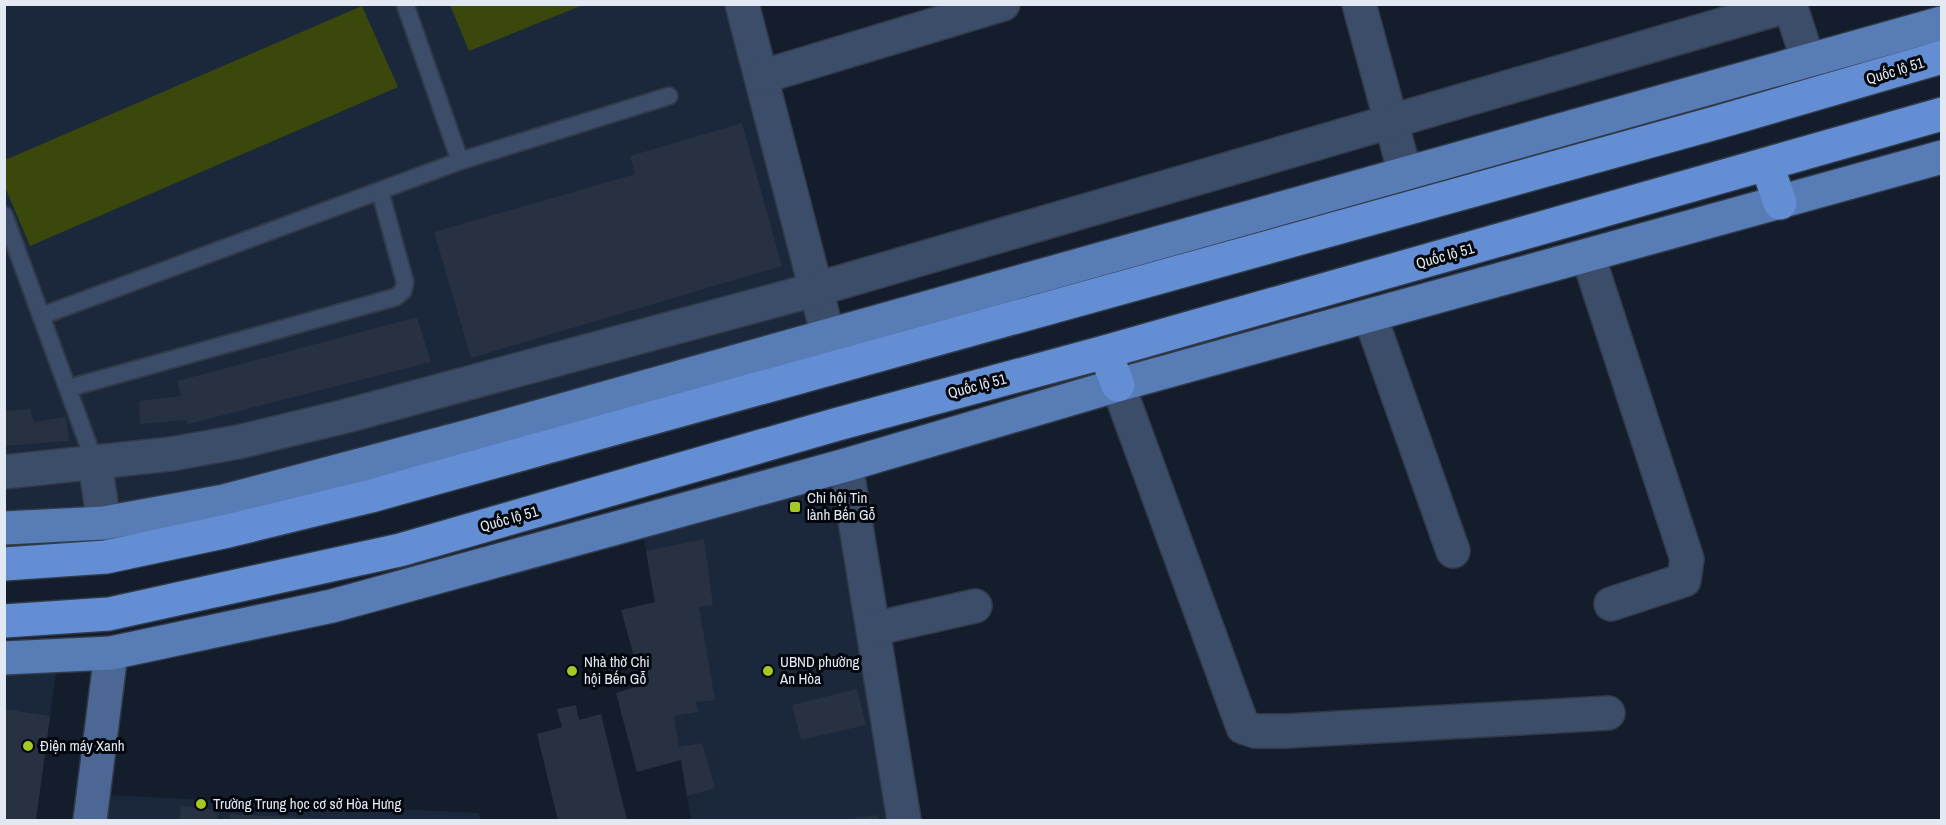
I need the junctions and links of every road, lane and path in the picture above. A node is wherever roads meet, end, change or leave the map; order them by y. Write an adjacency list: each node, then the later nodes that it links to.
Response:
1 (405, 4): 13 (lane)
2 (742, 4): 8 (street)
3 (1003, 4): 8 (street)
4 (1359, 4): 11 (street)
5 (1941, 23): 7 (main road)
6 (1941, 57): 25 (highway, Quốc lộ 51)
7 (1808, 60): 11 (street); 15 (main road)
8 (761, 77): 20 (street)
9 (669, 96): 13 (lane)
10 (1941, 114): 14 (highway, Quốc lộ 51)
11 (1392, 121): 15 (street); 20 (street)
12 (1941, 157): 17 (main road)
13 (460, 161): 16 (lane)
14 (1767, 165): 17 (highway); 24 (highway, Quốc lộ 51)
15 (1405, 173): 23 (main road)
16 (380, 191): 21 (lane); 27 (lane)
17 (1780, 203): 19 (main road)
18 (4, 215): 21 (lane)
19 (1588, 256): 22 (main road); 37 (street)
20 (817, 289): 23 (street); 29 (street)
21 (41, 315): 27 (lane)
22 (1370, 316): 26 (main road); 35 (street)
23 (829, 335): 25 (street); 33 (main road)
24 (1105, 352): 26 (highway); 28 (highway, Quốc lộ 51)
25 (836, 367): 36 (highway, Quốc lộ 51)
26 (1118, 385): 30 (main road); 43 (street)
27 (69, 388): 29 (lane)
28 (733, 455): 32 (street); 39 (highway, Quốc lộ 51)
29 (95, 463): 31 (street); 33 (street)
30 (846, 465): 32 (main road); 40 (street)
31 (4, 472)
32 (741, 495): 41 (main road)
33 (104, 523): 34 (main road)
34 (4, 528)
35 (1453, 550)
36 (4, 564)
37 (1611, 604)
38 (975, 606): 40 (street)
39 (4, 621)
40 (873, 629): 45 (street)
41 (111, 653): 42 (main road); 44 (street)
42 (4, 658)
43 (1608, 713)
44 (90, 820)
45 (904, 820)

